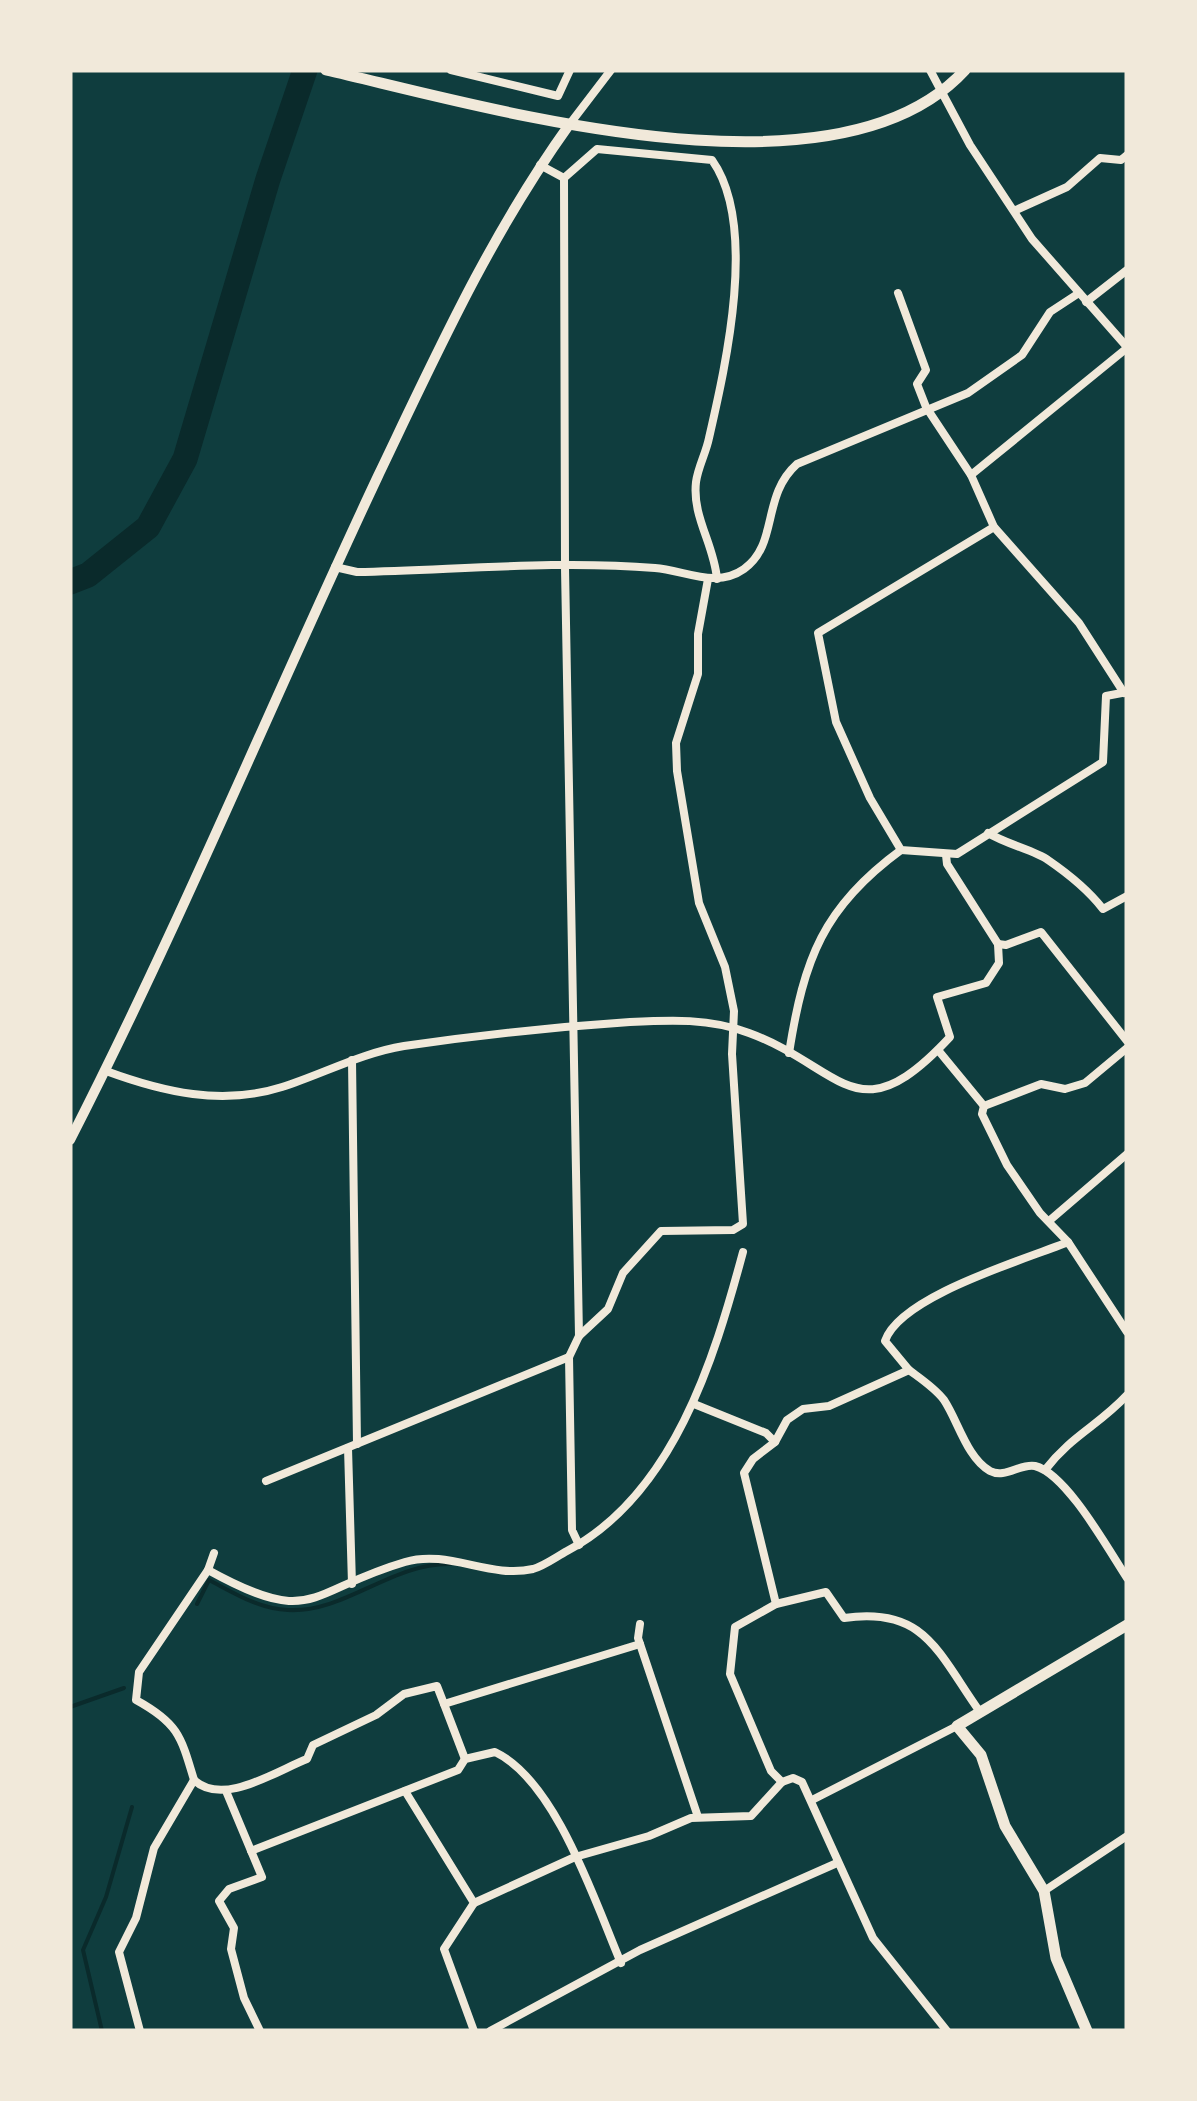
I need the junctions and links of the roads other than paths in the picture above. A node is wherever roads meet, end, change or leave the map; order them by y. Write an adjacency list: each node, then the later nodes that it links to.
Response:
1 (326, 70): 7 (main road)
2 (450, 70): 3 (street)
3 (570, 70)
4 (611, 70): 9 (street)
5 (930, 70): 8 (street)
6 (965, 70): 8 (main road)
7 (383, 77): 9 (main road)
8 (943, 94): 9 (main road); 13 (street)
9 (569, 125): 11 (street)
10 (1127, 155): 13 (street)
11 (540, 165): 12 (street); 22 (street)
12 (564, 178): 23 (street); 24 (street)
13 (1016, 210): 16 (street)
14 (1127, 270): 17 (street)
15 (898, 293): 19 (street)
16 (1078, 293): 17 (street); 19 (street)
17 (1086, 302): 18 (street)
18 (1127, 348): 20 (street)
19 (926, 407): 20 (street); 24 (street)
20 (971, 475): 21 (street)
21 (994, 527): 25 (street); 27 (street)
22 (335, 567): 23 (street); 37 (street)
23 (565, 568): 24 (street); 31 (street)
24 (712, 579): 45 (street)
25 (1126, 693): 26 (street)
26 (988, 833): 28 (street); 29 (street)
27 (901, 850): 28 (street); 35 (street)
28 (946, 855): 30 (street)
29 (1127, 896)
30 (998, 944): 32 (street); 34 (street)
31 (573, 1026): 35 (street); 36 (street); 45 (street)
32 (1124, 1030): 33 (street)
33 (1127, 1044): 38 (street)
34 (938, 1050): 35 (street); 38 (street)
35 (789, 1053)
36 (352, 1060): 37 (street); 51 (street)
37 (106, 1071): 39 (street)
38 (984, 1106): 41 (street)
39 (70, 1140)
40 (1127, 1154): 41 (street)
41 (1049, 1221): 42 (street)
42 (1068, 1242): 44 (street); 47 (street)
43 (743, 1252): 49 (street)
44 (1127, 1332)
45 (579, 1336): 46 (street)
46 (569, 1357): 51 (street); 54 (street)
47 (909, 1370): 50 (street); 52 (street)
48 (1127, 1395): 52 (street)
49 (694, 1404): 50 (street); 54 (street)
50 (776, 1442): 59 (street)
51 (352, 1446): 53 (street); 58 (street)
52 (1045, 1470): 57 (street)
53 (266, 1481)
54 (579, 1545): 58 (street)
55 (214, 1553): 56 (street)
56 (208, 1570): 58 (street); 67 (street)
57 (1127, 1578)
58 (352, 1584)
59 (776, 1604): 64 (street); 68 (street)
60 (640, 1624): 62 (street)
61 (1127, 1625): 64 (main road)
62 (640, 1644): 63 (street); 72 (street)
63 (444, 1704): 66 (street); 70 (street)
64 (980, 1712): 65 (main road)
65 (957, 1726): 71 (street); 77 (main road)
66 (465, 1759): 69 (street); 75 (street)
67 (194, 1780): 70 (street); 80 (street)
68 (782, 1782): 71 (street); 72 (street)
69 (405, 1790): 74 (street); 78 (street)
70 (226, 1791): 74 (street)
71 (814, 1800): 76 (street)
72 (698, 1817): 75 (street)
73 (1127, 1836): 77 (street)
74 (251, 1851): 81 (street)
75 (575, 1857): 78 (street); 79 (street)
76 (836, 1863): 79 (street); 84 (street)
77 (1044, 1890): 85 (main road)
78 (474, 1903): 82 (street)
79 (621, 1962): 83 (street)
80 (140, 2031)
81 (260, 2031)
82 (474, 2031)
83 (490, 2031)
84 (947, 2031)
85 (1087, 2031)

